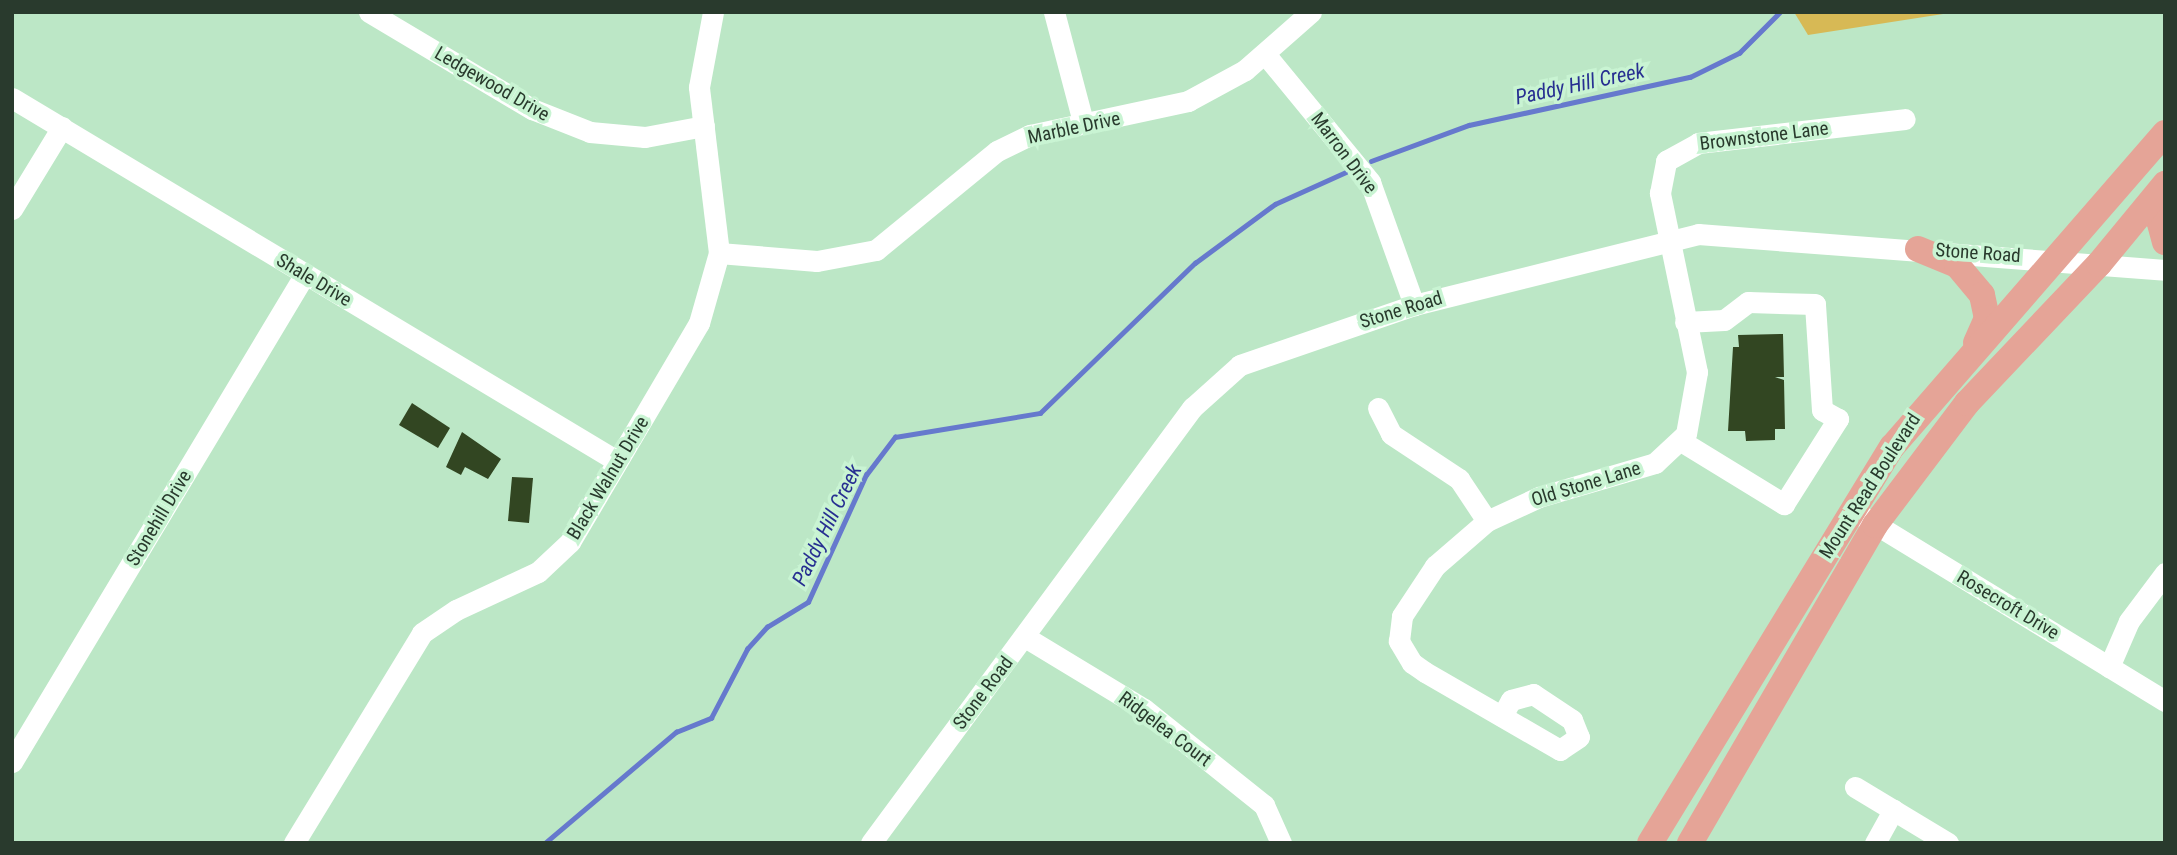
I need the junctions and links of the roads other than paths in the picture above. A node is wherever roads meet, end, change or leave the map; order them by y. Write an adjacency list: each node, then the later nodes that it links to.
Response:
1 (369, 12): 9 (street, Ledgewood Drive)
2 (713, 12): 9 (street, Black Walnut Drive)
3 (1054, 12): 8 (street)
4 (1311, 12): 5 (street, Marble Drive)
5 (1265, 54): 8 (street, Marble Drive); 23 (street, Marron Drive)
6 (12, 98): 10 (street, Shale Drive)
7 (1905, 119): 15 (street, Brownstone Lane)
8 (1083, 122): 18 (street, Marble Drive)
9 (704, 125): 18 (street, Black Walnut Drive)
10 (62, 127): 14 (street); 22 (street, Shale Drive)
11 (2165, 133): 19 (main road, Mount Read Boulevard)
12 (2165, 184): 20 (main road, Mount Read Boulevard)
13 (2165, 197): 16 (main road)
14 (12, 209)
15 (1667, 239): 17 (street, Stone Road); 23 (street, Stone Road); 24 (street)
16 (2165, 242)
17 (1918, 249): 19 (street, Stone Road); 25 (main road)
18 (719, 253): 28 (street, Black Walnut Drive)
19 (2061, 259): 20 (street, Stone Road); 25 (main road, Mount Read Boulevard)
20 (2099, 264): 21 (street, Stone Road); 31 (main road, Mount Read Boulevard)
21 (2165, 270)
22 (305, 274): 28 (street, Shale Drive); 37 (street, Stonehill Drive)
23 (1414, 305): 33 (street, Stone Road)
24 (1685, 321): 27 (street); 27 (street)
25 (1969, 357): 29 (main road, Mount Read Boulevard)
26 (1378, 408): 30 (street)
27 (1681, 441): 30 (street, Old Stone Lane)
28 (617, 461): 40 (street, Black Walnut Drive)
29 (1851, 510): 31 (street, Rosecroft Drive); 43 (main road, Mount Read Boulevard)
30 (1487, 521): 36 (street, Old Stone Lane)
31 (1875, 524): 34 (street, Rosecroft Drive); 44 (main road, Mount Read Boulevard)
32 (2165, 573): 34 (street)
33 (1025, 637): 41 (street, Stone Road); 42 (street, Ridgelea Court)
34 (2109, 667): 35 (street, Rosecroft Drive)
35 (2165, 701)
36 (1502, 716)
37 (12, 762)
38 (1854, 787): 39 (street)
39 (1894, 810): 45 (street); 46 (street)
40 (294, 843)
41 (870, 843)
42 (1281, 843)
43 (1650, 843)
44 (1690, 843)
45 (1875, 843)
46 (1948, 843)

